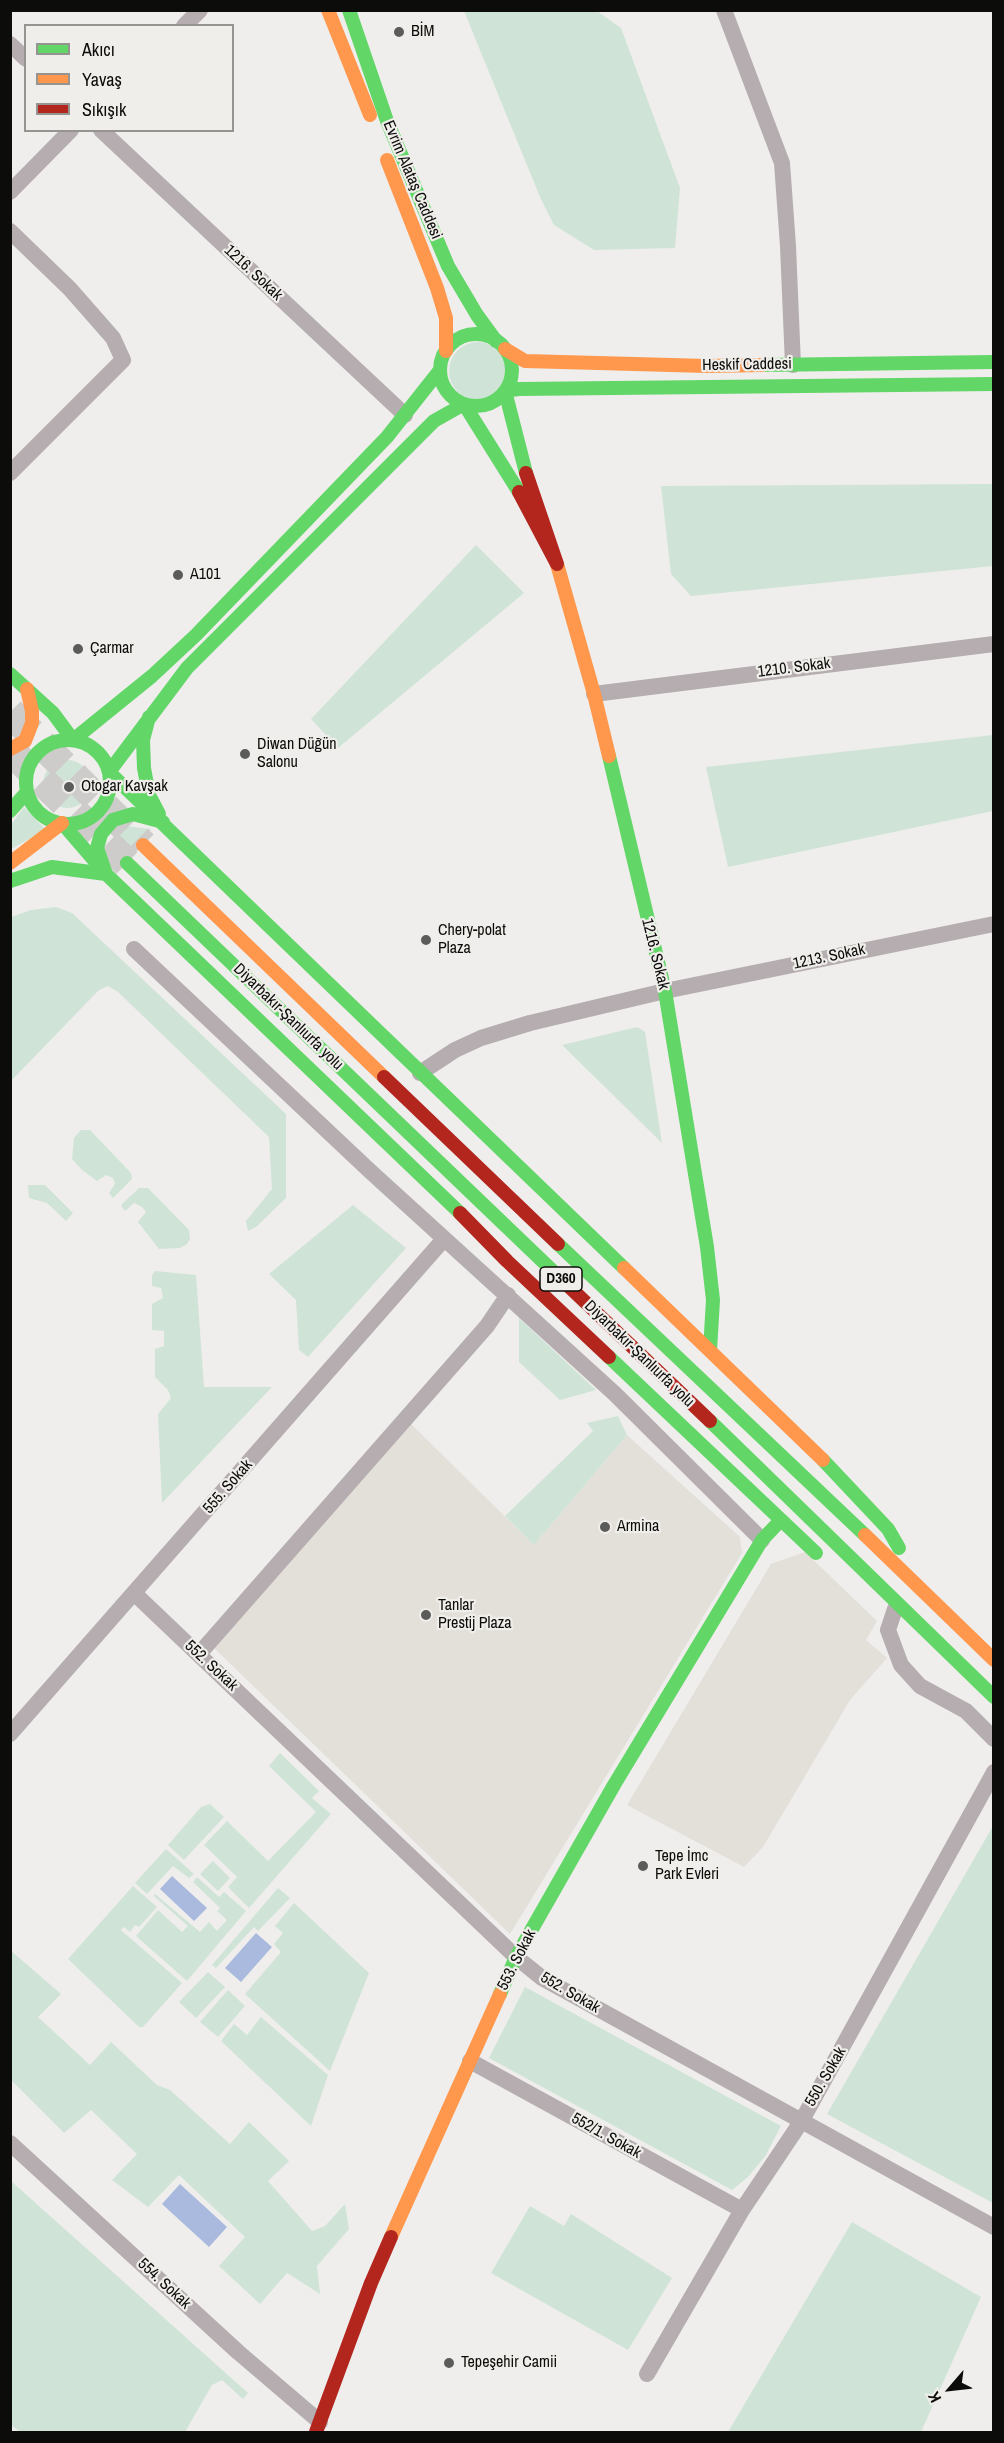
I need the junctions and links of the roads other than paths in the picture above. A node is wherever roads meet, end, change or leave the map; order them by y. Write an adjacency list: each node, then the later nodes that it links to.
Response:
1 (200, 10): 5 (street)
2 (328, 10): 13 (main road, Evrim Alataş Caddesi)
3 (348, 10): 12 (main road, Evrim Alataş Caddesi)
4 (724, 10): 15 (street)
5 (186, 24)
6 (10, 44): 7 (street)
7 (24, 57)
8 (69, 132): 10 (street)
9 (103, 132): 20 (street, 1216. Sokak)
10 (10, 192)
11 (10, 231): 21 (street)
12 (500, 345): 13 (main road); 15 (main road, Heskif Caddesi); 18 (main road)
13 (446, 351): 16 (main road)
14 (993, 362): 15 (main road, Heskif Caddesi)
15 (793, 365)
16 (440, 370): 19 (main road); 20 (main road)
17 (993, 384): 18 (main road)
18 (505, 391): 19 (main road); 22 (main road)
19 (464, 404): 22 (main road); 27 (main road)
20 (405, 415): 28 (main road)
21 (10, 473)
22 (557, 564): 26 (main road, 1216. Sokak)
23 (993, 644): 26 (street, 1210. Sokak)
24 (10, 674): 25 (main road)
25 (27, 689): 28 (main road); 29 (main road)
26 (594, 694): 43 (main road, 1216. Sokak)
27 (149, 717): 30 (main road); 34 (main road)
28 (73, 740): 30 (main road); 32 (main road)
29 (10, 749)
30 (109, 772): 34 (main road); 35 (main road)
31 (10, 779): 32 (main road)
32 (27, 792): 33 (main road); 35 (main road)
33 (10, 811)
34 (163, 822): 39 (main road); 44 (main road)
35 (62, 823): 38 (main road); 39 (main road)
36 (143, 845): 53 (main road, Diyarbakır-Şanlıurfa yolu / D360)
37 (127, 862): 55 (main road, Diyarbakır-Şanlıurfa yolu / D360)
38 (10, 863)
39 (106, 874): 40 (main road); 48 (main road)
40 (10, 881)
41 (993, 924): 43 (street, 1213. Sokak)
42 (134, 949): 45 (street)
43 (665, 991): 44 (street, 1213. Sokak); 47 (main road, 1216. Sokak)
44 (420, 1073): 47 (main road)
45 (444, 1239): 46 (street); 51 (street, 555. Sokak)
46 (508, 1295): 49 (street); 56 (street)
47 (710, 1350): 53 (main road)
48 (781, 1520): 49 (main road, 553. Sokak); 50 (main road)
49 (762, 1540): 62 (main road, 553. Sokak)
50 (824, 1560)
51 (134, 1593): 56 (street, 552. Sokak); 59 (street, 555. Sokak)
52 (868, 1594): 54 (main road)
53 (929, 1596): 57 (main road, Diyarbakır-Şanlıurfa yolu / D360)
54 (895, 1609): 55 (main road); 60 (street)
55 (919, 1622): 58 (main road, Diyarbakır-Şanlıurfa yolu / D360)
56 (199, 1654): 62 (street, 552. Sokak)
57 (993, 1660)
58 (993, 1696)
59 (10, 1734)
60 (993, 1739)
61 (993, 1772): 64 (street, 550. Sokak)
62 (516, 1957): 63 (main road, 553. Sokak); 64 (street, 552. Sokak)
63 (470, 2061): 66 (street, 552/1. Sokak); 69 (main road, 553. Sokak)
64 (801, 2121): 66 (street, 550. Sokak); 67 (street, 552. Sokak)
65 (10, 2143): 69 (street, 554. Sokak)
66 (742, 2210): 68 (street, 550. Sokak)
67 (993, 2227)
68 (647, 2374)
69 (318, 2427)

